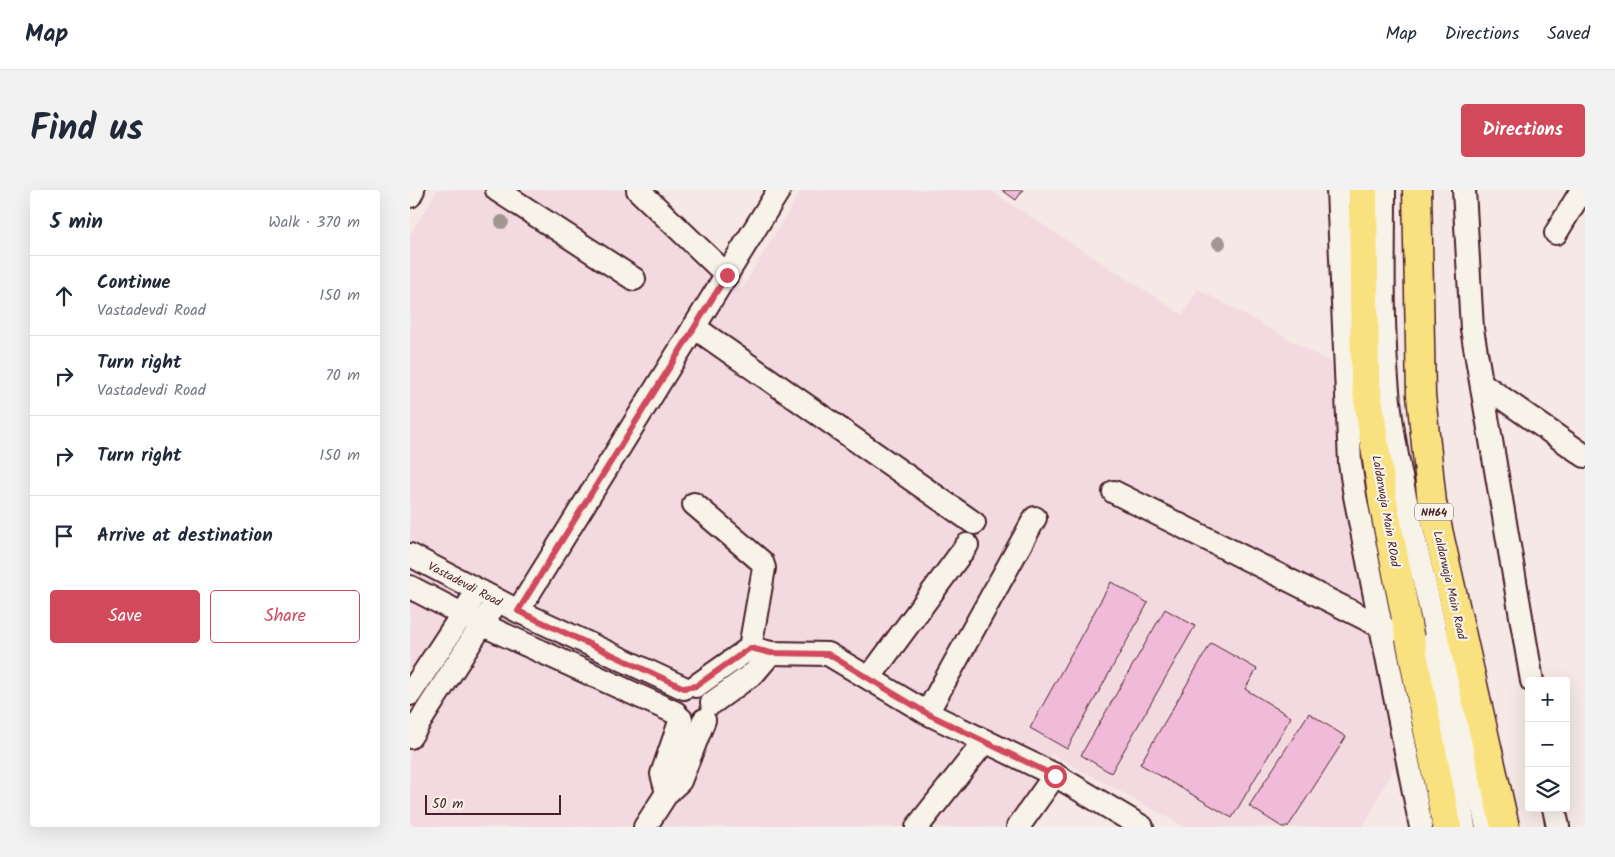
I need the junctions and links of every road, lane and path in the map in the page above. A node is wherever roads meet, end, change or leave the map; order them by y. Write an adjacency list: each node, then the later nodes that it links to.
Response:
1 (413, 190): 11 (street)
2 (497, 190): 14 (street)
3 (638, 190): 13 (street)
4 (780, 190): 13 (street)
5 (1338, 190): 30 (street)
6 (1363, 190): 31 (highway, Laldarwaja Main ROad)
7 (1384, 190): 31 (street)
8 (1417, 190): 53 (highway, Laldarwaja Main Road / NH64)
9 (1464, 190): 16 (street)
10 (1582, 190): 12 (street)
11 (410, 196)
12 (1556, 233)
13 (727, 275): 15 (street)
14 (634, 279)
15 (694, 327): 21 (street); 27 (street)
16 (1482, 384): 17 (street); 33 (street)
17 (1585, 456)
18 (1114, 492): 30 (street)
19 (694, 504): 32 (street)
20 (1035, 518): 38 (street)
21 (974, 523)
22 (967, 546): 34 (street)
23 (410, 555): 25 (street, Vastadevdi Road)
24 (410, 587): 28 (street)
25 (477, 590): 26 (street, Vastadevdi Road); 28 (street)
26 (497, 600): 27 (street, Vastadevdi Road); 29 (street)
27 (518, 611): 35 (street, Vastadevdi Road)
28 (463, 614): 29 (street); 36 (street)
29 (483, 625): 39 (street); 40 (street)
30 (1381, 626): 31 (street); 49 (street)
31 (1424, 638): 50 (highway, Laldarwaja Main ROad); 51 (street); 52 (street)
32 (761, 650): 34 (street); 35 (street); 37 (street)
33 (1531, 677)
34 (869, 678): 38 (street)
35 (690, 687): 37 (street); 39 (street)
36 (410, 694)
37 (708, 712): 39 (street); 43 (street)
38 (928, 714): 41 (street)
39 (679, 716): 43 (street)
40 (410, 737)
41 (985, 741): 42 (street); 46 (street)
42 (1055, 776): 47 (street); 48 (street)
43 (667, 793): 45 (street)
44 (1555, 812): 54 (street)
45 (645, 827)
46 (917, 827)
47 (1018, 827)
48 (1142, 827)
49 (1421, 827)
50 (1448, 827)
51 (1464, 827)
52 (1487, 827)
53 (1505, 827)
54 (1558, 827)

